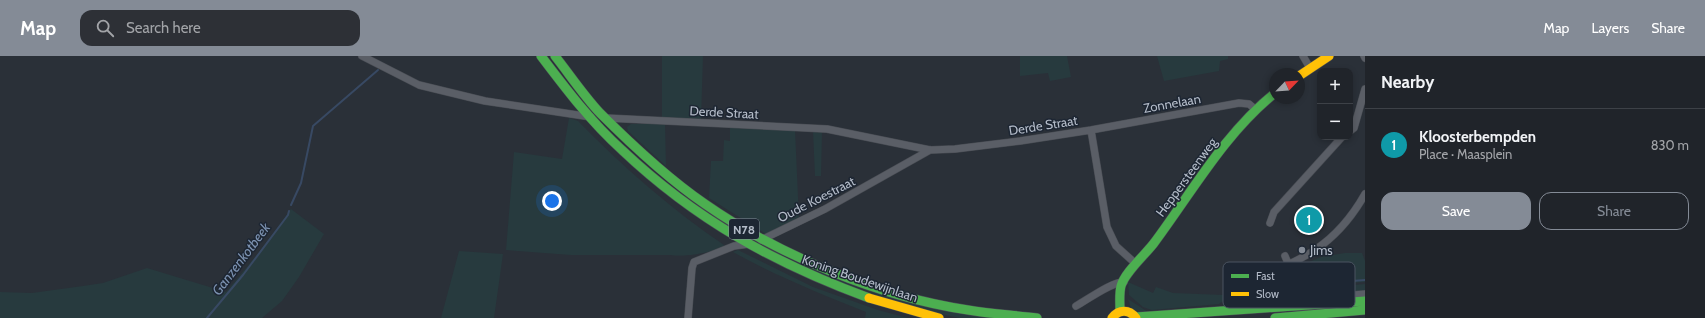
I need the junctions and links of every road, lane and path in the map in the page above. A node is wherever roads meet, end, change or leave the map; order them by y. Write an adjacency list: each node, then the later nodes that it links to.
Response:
1 (362, 56): 11 (street, Derde Straat)
2 (541, 56): 11 (main road, Koning Boudewijnlaan / N78)
3 (555, 56): 12 (main road, Koning Boudewijnlaan / N78)
4 (1303, 56): 6 (street)
5 (1329, 56): 6 (main road)
6 (1310, 68): 7 (main road)
7 (1305, 72)
8 (1365, 89): 13 (street)
9 (1269, 98): 10 (main road, Heppersteenweg)
10 (1255, 109): 14 (street, Zonnelaan); 24 (main road, Heppersteenweg)
11 (588, 117): 12 (street, Derde Straat); 20 (main road, Koning Boudewijnlaan / N78)
12 (606, 118): 16 (street, Derde Straat); 19 (main road, Koning Boudewijnlaan / N78)
13 (1353, 129)
14 (1091, 130): 16 (street, Derde Straat); 24 (street)
15 (1339, 140): 18 (street)
16 (930, 150): 19 (street, Oude Koestraat)
17 (1365, 194): 23 (street)
18 (1270, 224)
19 (763, 240): 20 (street, Oude Koestraat); 37 (main road, Koning Boudewijnlaan / N78)
20 (747, 244): 38 (street, Oude Koestraat); 39 (main road, Koning Boudewijnlaan / N78)
21 (1285, 256): 22 (street)
22 (1287, 262)
23 (1298, 262)
24 (1136, 264): 25 (main road, Heppersteenweg)
25 (1124, 282): 30 (street); 34 (main road, Heppersteenweg); 36 (main road)
26 (1365, 294): 27 (street)
27 (1355, 295)
28 (1365, 301): 29 (main road)
29 (1355, 302)
30 (1076, 306)
31 (1233, 308): 35 (street)
32 (1277, 308): 35 (main road)
33 (1365, 310): 42 (main road)
34 (1120, 311): 36 (main road); 41 (main road)
35 (1226, 312): 36 (main road)
36 (1134, 316)
37 (1015, 317): 40 (main road, Koning Boudewijnlaan / N78)
38 (688, 318)
39 (939, 318)
40 (1037, 318)
41 (1112, 318)
42 (1275, 318)

